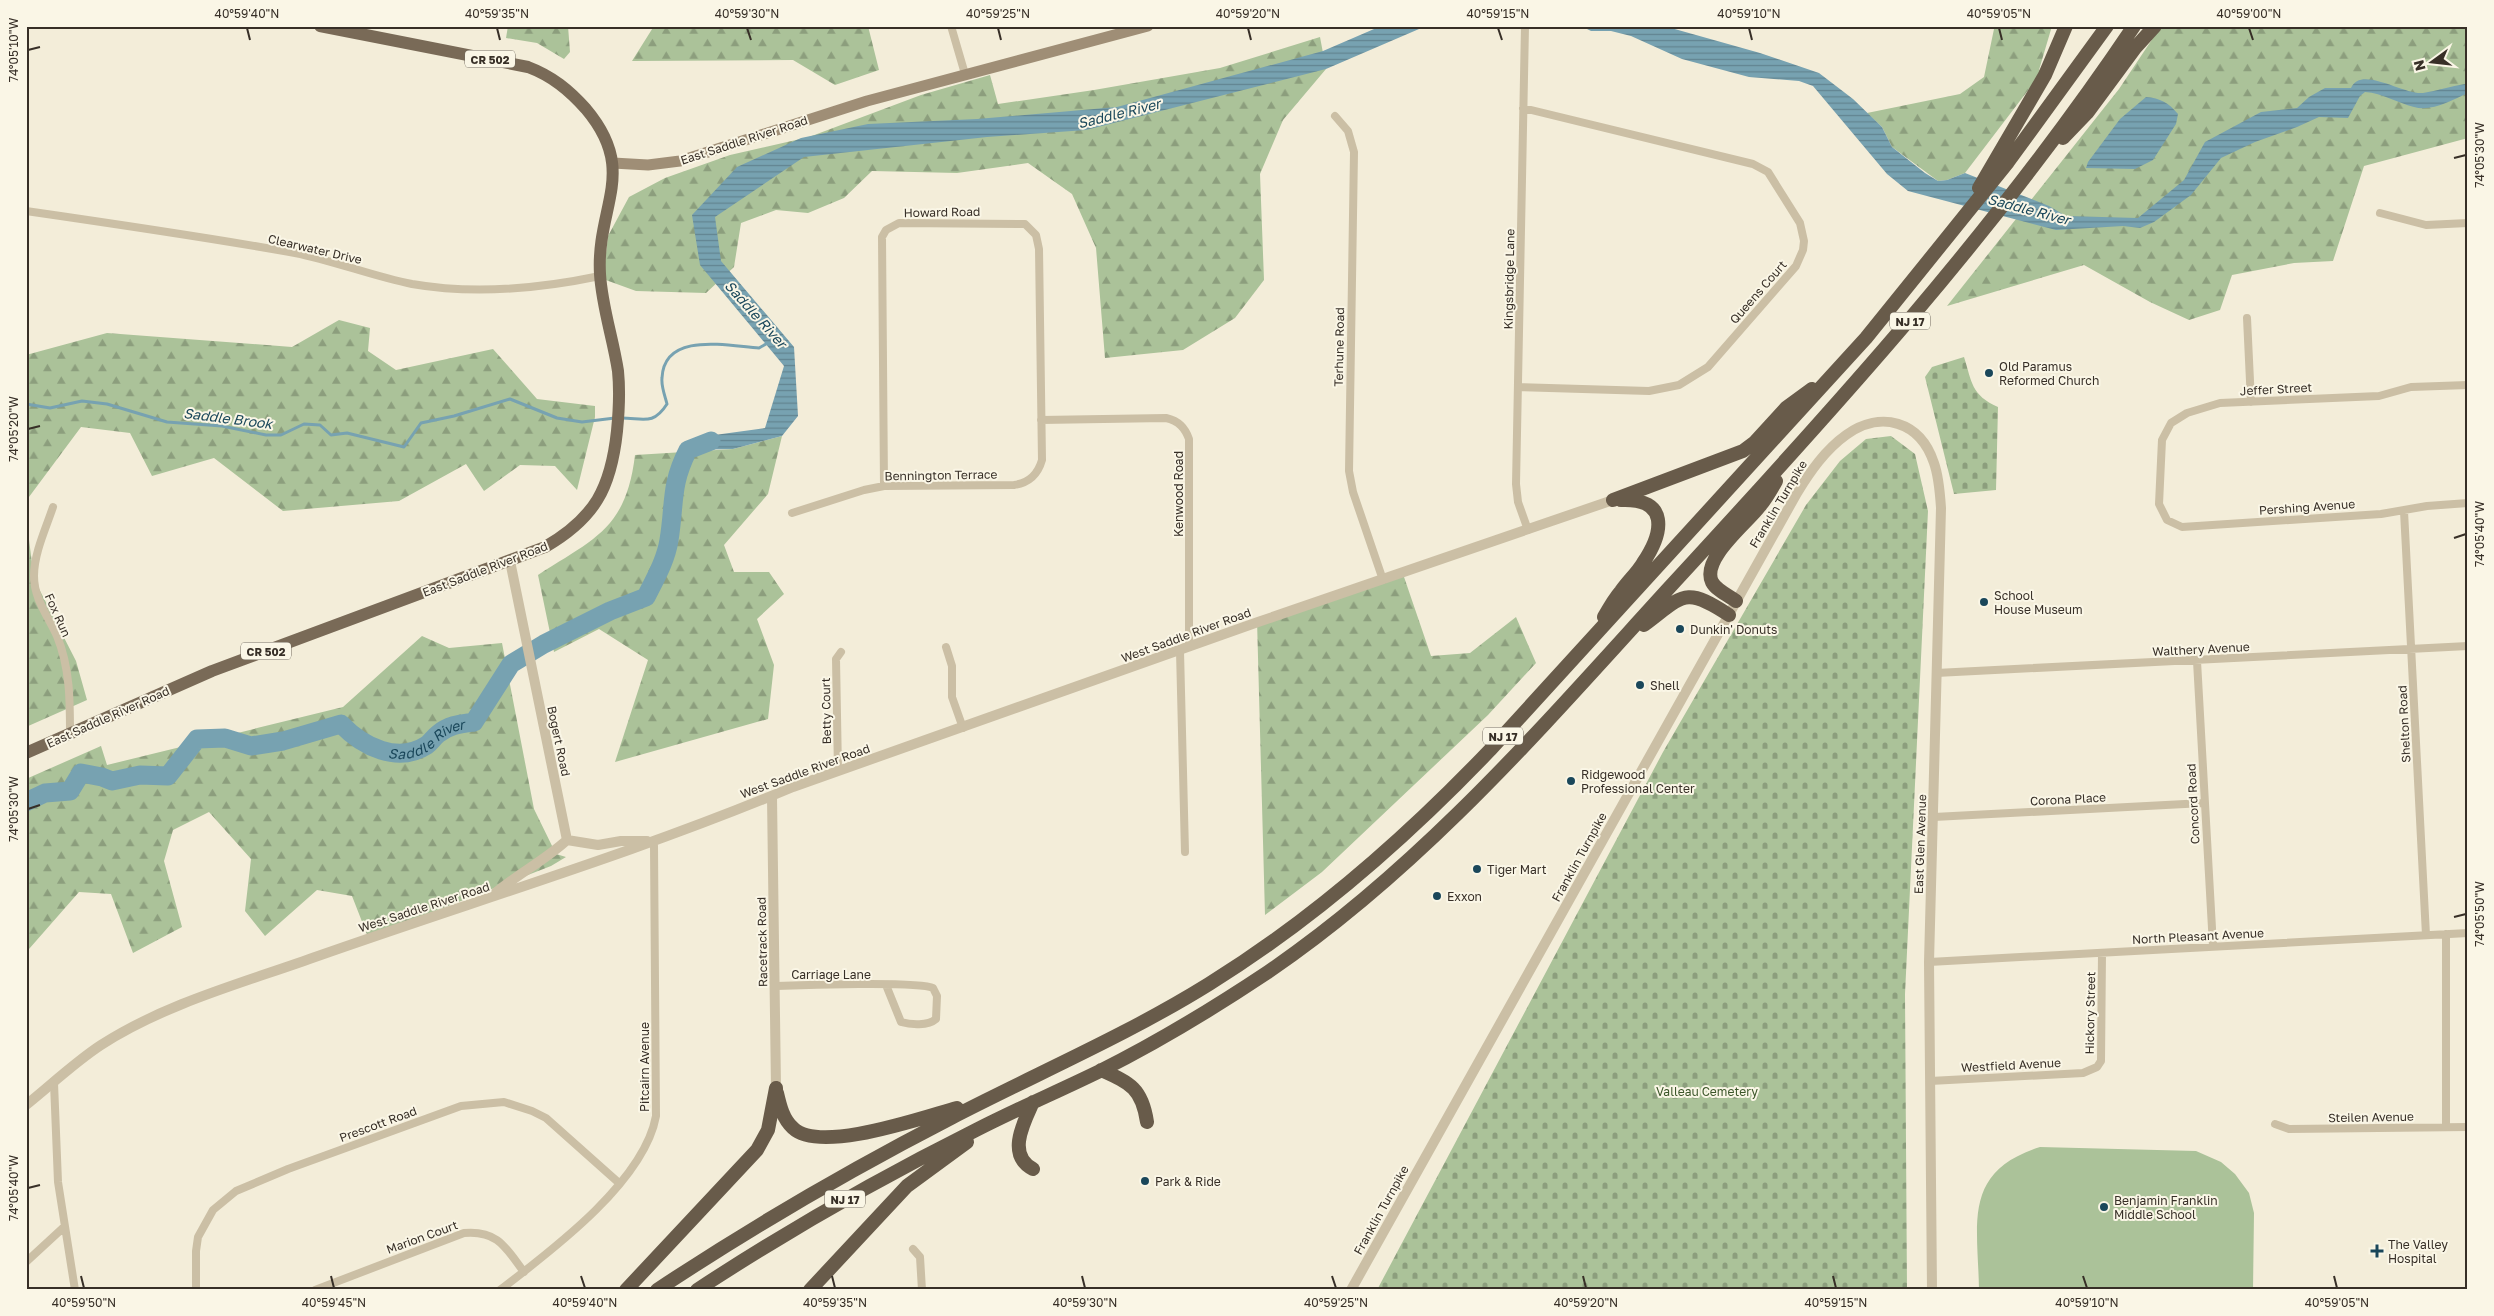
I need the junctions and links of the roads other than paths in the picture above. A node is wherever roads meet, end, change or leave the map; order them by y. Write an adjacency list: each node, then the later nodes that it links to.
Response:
1 (320, 26): 13 (main road, CR 502)
2 (951, 26): 9 (street)
3 (1148, 26): 9 (main road, East Saddle River Road)
4 (1525, 26): 10 (street, Kingsbridge Lane)
5 (2066, 26): 12 (highway)
6 (2107, 26): 12 (highway)
7 (2134, 26): 14 (highway, NJ 17)
8 (2155, 26): 14 (highway)
9 (965, 74): 13 (main road, East Saddle River Road)
10 (1522, 108): 22 (street, Kingsbridge Lane); 22 (street, Queens Court)
11 (1335, 116): 36 (street, Terhune Road)
12 (2002, 161): 20 (highway, NJ 17)
13 (613, 163): 18 (main road, East Saddle River Road / CR 502)
14 (2031, 171): 26 (highway, NJ 17)
15 (26, 211): 18 (street, Clearwater Drive)
16 (2380, 213): 17 (street)
17 (2468, 223)
18 (600, 276): 35 (main road, East Saddle River Road / CR 502)
19 (2247, 318): 23 (street)
20 (1840, 367): 28 (highway); 44 (highway, NJ 17)
21 (2468, 385): 23 (street, Jeffer Street)
22 (1518, 387): 34 (street, Kingsbridge Lane)
23 (2251, 402): 30 (street, Jeffer Street)
24 (1041, 420): 27 (street, Bennington Terrace); 27 (street, Howard Road); 42 (street, Kenwood Road)
25 (1891, 422): 37 (street, Franklin Turnpike); 47 (street, East Glen Avenue)
26 (1797, 449): 37 (highway); 41 (highway, NJ 17)
27 (884, 486): 33 (street, Bennington Terrace)
28 (1613, 500): 34 (street, West Saddle River Road); 44 (highway)
29 (2468, 503): 32 (street, Pershing Avenue)
30 (2159, 504): 32 (street, Pershing Avenue)
31 (53, 507): 49 (street, Fox Run)
32 (2404, 511): 43 (street, Shelton Road)
33 (792, 513)
34 (1528, 530): 36 (street, West Saddle River Road)
35 (510, 561): 49 (main road, East Saddle River Road / CR 502); 55 (street, Bogert Road)
36 (1383, 580): 42 (street, West Saddle River Road)
37 (1736, 601): 38 (street, Franklin Turnpike)
38 (1728, 615): 41 (highway); 95 (street, Franklin Turnpike)
39 (946, 646): 48 (street)
40 (2468, 646): 43 (street, Walthery Avenue)
41 (1616, 647): 67 (highway, NJ 17)
42 (1185, 649): 48 (street, West Saddle River Road); 57 (street)
43 (2412, 649): 46 (street, Walthery Avenue); 61 (street, Shelton Road)
44 (1582, 651): 72 (highway, NJ 17)
45 (841, 652): 51 (street, Betty Court)
46 (2197, 661): 47 (street, Walthery Avenue); 53 (street, Concord Road)
47 (1936, 673): 54 (street, East Glen Avenue)
48 (963, 728): 51 (street, West Saddle River Road)
49 (70, 734): 50 (main road, East Saddle River Road / CR 502)
50 (26, 753)
51 (838, 771): 52 (street, West Saddle River Road)
52 (772, 797): 56 (street, West Saddle River Road); 66 (street, Racetrack Road)
53 (2204, 803): 54 (street, Corona Place); 62 (street, Concord Road)
54 (1934, 817): 64 (street, East Glen Avenue)
55 (566, 840): 56 (street); 58 (street)
56 (652, 841): 58 (street, West Saddle River Road); 81 (street, Pitcairn Avenue)
57 (1185, 852)
58 (491, 898): 70 (street, West Saddle River Road)
59 (2468, 933): 60 (street, North Pleasant Avenue)
60 (2446, 934): 61 (street, North Pleasant Avenue); 78 (street)
61 (2426, 935): 62 (street, North Pleasant Avenue)
62 (2213, 946): 63 (street, North Pleasant Avenue)
63 (2102, 953): 64 (street, North Pleasant Avenue); 68 (street, Hickory Street)
64 (1929, 962): 69 (street, East Glen Avenue)
65 (886, 985): 65 (street, Carriage Lane); 66 (street, Carriage Lane)
66 (776, 986): 71 (street, Racetrack Road)
67 (1101, 1070): 73 (highway, NJ 17); 76 (highway)
68 (2093, 1070): 69 (street, Westfield Avenue)
69 (1930, 1081): 96 (street, East Glen Avenue)
70 (54, 1083): 74 (street, West Saddle River Road); 82 (street)
71 (776, 1088): 72 (highway); 90 (highway)
72 (989, 1099): 91 (highway, NJ 17)
73 (1033, 1102): 75 (highway, NJ 17); 80 (highway)
74 (26, 1105)
75 (999, 1119): 92 (highway, NJ 17); 93 (highway)
76 (1147, 1122)
77 (2275, 1124): 78 (street, Steilen Avenue)
78 (2446, 1127): 79 (street, Steilen Avenue)
79 (2468, 1127)
80 (1033, 1169)
81 (619, 1183): 85 (street, Pitcairn Avenue); 87 (street, Prescott Road)
82 (64, 1227): 84 (street); 86 (street)
83 (913, 1249): 94 (street)
84 (26, 1262)
85 (524, 1272): 88 (street, Marion Court); 89 (street, Pitcairn Avenue)
86 (75, 1290)
87 (196, 1290)
88 (315, 1290)
89 (500, 1290)
90 (626, 1290)
91 (657, 1290)
92 (697, 1290)
93 (810, 1290)
94 (922, 1290)
95 (1351, 1290)
96 (1932, 1290)

